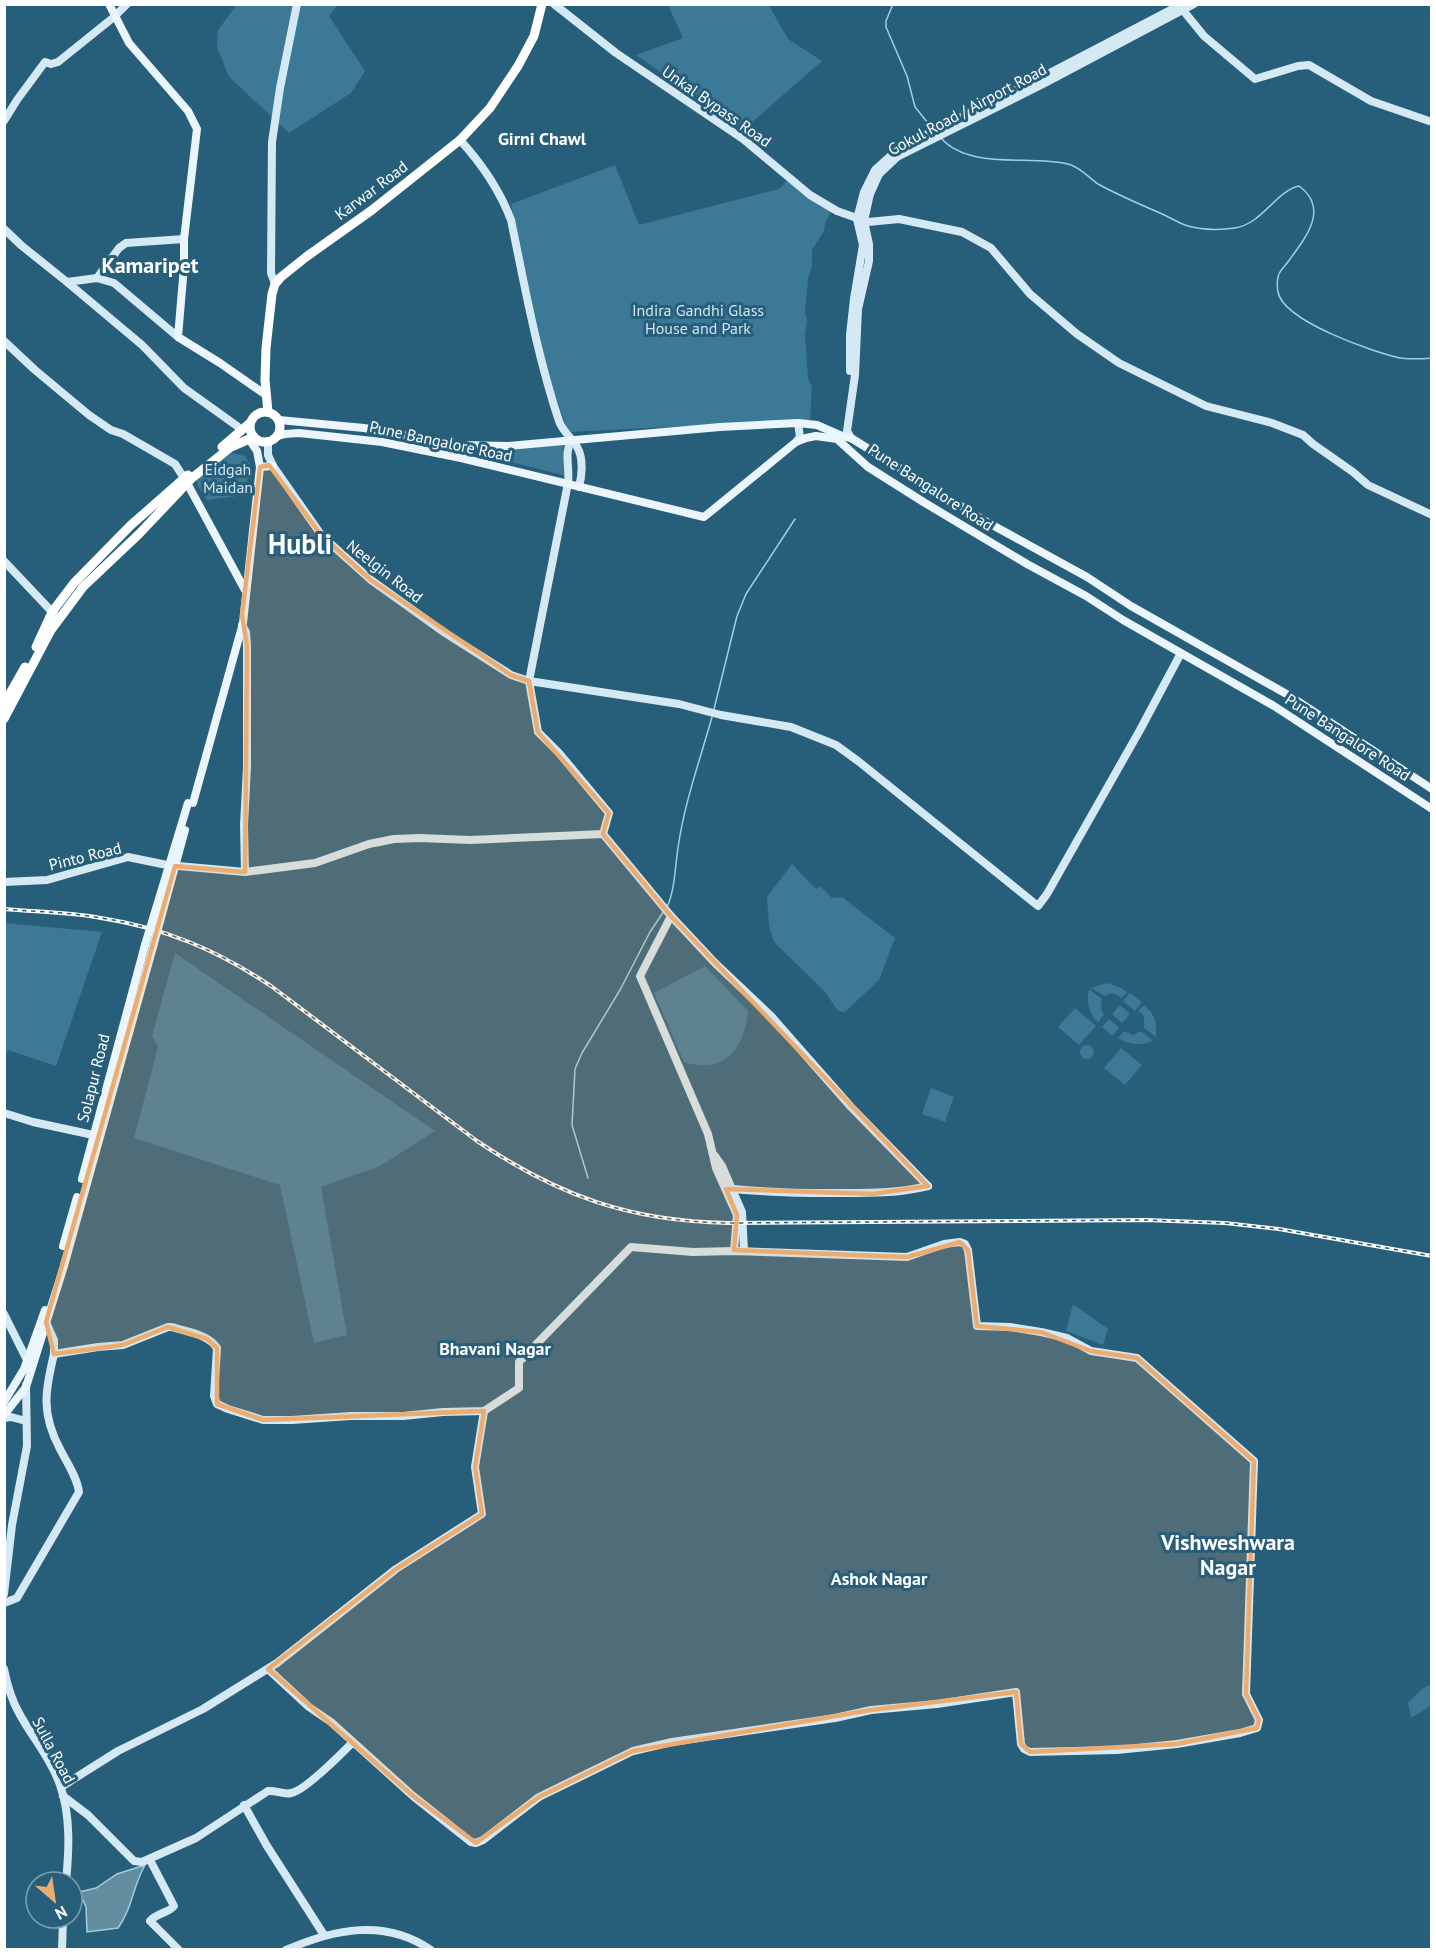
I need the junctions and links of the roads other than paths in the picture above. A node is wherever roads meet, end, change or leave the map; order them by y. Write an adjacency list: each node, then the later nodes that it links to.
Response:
1 (109, 4): 8 (main road)
2 (127, 4): 8 (street)
3 (297, 4): 17 (street)
4 (542, 4): 11 (highway, Karwar Road)
5 (554, 4): 12 (street, Unkal Bypass Road)
6 (1194, 4): 7 (street, Gokul Road / Airport Road)
7 (1181, 6): 10 (street); 12 (street, Gokul Road / Airport Road)
8 (114, 17): 9 (street); 14 (main road)
9 (4, 121)
10 (1431, 122)
11 (460, 140): 17 (highway, Karwar Road); 30 (street)
12 (863, 220): 22 (street, Gokul Road / Airport Road); 37 (street)
13 (4, 229): 16 (street)
14 (184, 239): 15 (street); 18 (main road)
15 (97, 278): 16 (street); 18 (street)
16 (67, 282): 26 (street)
17 (275, 284): 20 (highway)
18 (178, 337): 20 (main road)
19 (4, 341): 34 (street)
20 (266, 395): 21 (highway)
21 (268, 412): 23 (highway); 24 (highway)
22 (847, 418): 27 (street); 27 (street, Gokul Road / Airport Road)
23 (279, 420): 29 (highway); 30 (main road, Pune Bangalore Road)
24 (250, 423): 26 (highway); 28 (highway)
25 (798, 423): 27 (main road, Pune Bangalore Road); 30 (main road, Pune Bangalore Road); 31 (street)
26 (241, 431): 34 (highway)
27 (841, 436): 31 (main road, Pune Bangalore Road); 45 (main road, Pune Bangalore Road); 49 (main road, Pune Bangalore Road)
28 (251, 438): 29 (highway); 33 (main road); 34 (highway)
29 (273, 439): 32 (street, Neelgin Road); 35 (main road, Pune Bangalore Road)
30 (570, 440): 35 (street); 36 (street)
31 (796, 442): 36 (main road, Pune Bangalore Road)
32 (273, 466): 33 (main road); 46 (street, Neelgin Road)
33 (260, 467): 39 (main road)
34 (186, 481): 40 (main road); 42 (highway); 42 (highway)
35 (568, 483): 36 (main road, Pune Bangalore Road); 46 (street)
36 (579, 487)
37 (1431, 515)
38 (4, 561): 42 (street)
39 (248, 563): 40 (main road); 41 (main road)
40 (236, 570): 41 (main road)
41 (245, 591): 43 (main road)
42 (55, 615): 47 (highway); 48 (highway)
43 (242, 615): 44 (main road); 50 (main road)
44 (242, 625): 50 (main road); 53 (street)
45 (1181, 653): 46 (street, Neelgin Road); 51 (main road, Pune Bangalore Road)
46 (529, 681): 52 (street)
47 (4, 704)
48 (4, 720)
49 (1431, 789)
50 (190, 803): 57 (main road, Solapur Road, bridge)
51 (1431, 809)
52 (603, 834): 53 (street, Pinto Road); 55 (street)
53 (245, 872): 54 (street, Pinto Road)
54 (4, 882)
55 (670, 915): 58 (street); 59 (street)
56 (4, 1113): 57 (street)
57 (97, 1136): 63 (main road, Solapur Road); 65 (main road, Solapur Road)
58 (714, 1155): 59 (street); 60 (street)
59 (733, 1189): 61 (street)
60 (734, 1251): 61 (street); 68 (street)
61 (744, 1251): 76 (street)
62 (4, 1314): 65 (street)
63 (46, 1322): 64 (street); 65 (main road, Solapur Road)
64 (54, 1354): 68 (street); 72 (street)
65 (28, 1366): 66 (main road, Solapur Road); 67 (main road)
66 (26, 1386): 69 (main road, Solapur Road); 70 (street)
67 (4, 1402)
68 (484, 1411): 74 (street)
69 (4, 1416): 70 (street)
70 (26, 1420): 71 (street)
71 (4, 1594)
72 (4, 1603)
73 (4, 1669): 75 (street, Sulla Road)
74 (268, 1669): 76 (street); 77 (street)
75 (6, 1684): 77 (street, Sulla Road)
76 (353, 1743): 79 (street)
77 (61, 1787): 78 (street, Sulla Road)
78 (63, 1796): 80 (street); 81 (street, Sulla Road)
79 (244, 1805): 80 (street); 83 (street)
80 (150, 1860): 85 (street)
81 (67, 1870)
82 (63, 1930): 84 (street)
83 (324, 1935): 86 (street); 87 (street)
84 (62, 1950)
85 (179, 1950)
86 (286, 1950)
87 (431, 1950)

